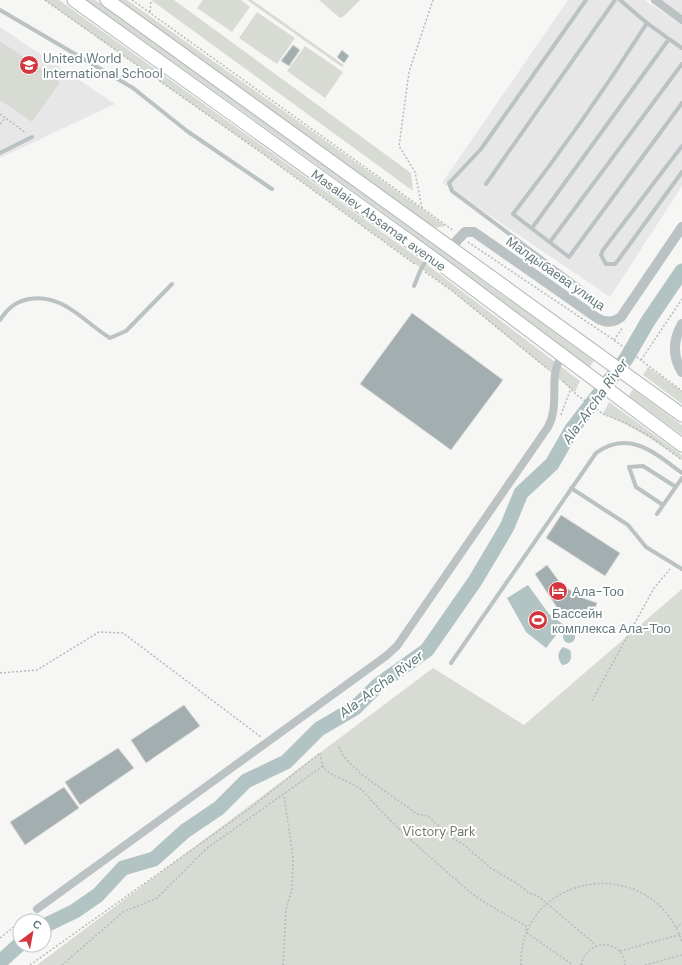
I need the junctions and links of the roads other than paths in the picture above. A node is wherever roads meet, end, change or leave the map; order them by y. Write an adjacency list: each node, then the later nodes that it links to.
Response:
1 (74, 0): 24 (main road, Masalaiev Absamat avenue)
2 (107, 0): 23 (main road, Masalaiev Absamat avenue)
3 (586, 0): 27 (lane)
4 (615, 0): 18 (lane)
5 (620, 0): 9 (lane)
6 (655, 0): 8 (street)
7 (0, 10): 19 (lane)
8 (682, 20)
9 (647, 23): 10 (lane); 21 (lane)
10 (669, 39): 11 (lane); 21 (lane)
11 (682, 48)
12 (682, 64): 22 (lane)
13 (682, 103): 22 (lane)
14 (32, 137): 16 (lane)
15 (682, 146): 17 (lane)
16 (0, 153)
17 (682, 172)
18 (486, 184)
19 (272, 189)
20 (682, 227): 23 (street, Малдыбаева улица)
21 (532, 228): 22 (lane)
22 (550, 242)
23 (450, 248): 32 (main road, Masalaiev Absamat avenue)
24 (430, 256): 26 (lane); 30 (main road, Masalaiev Absamat avenue)
25 (172, 284): 28 (lane)
26 (414, 286)
27 (588, 293)
28 (0, 320)
29 (682, 324): 31 (street)
30 (562, 356): 33 (main road, Masalaiev Absamat avenue); 42 (street)
31 (682, 372)
32 (682, 415)
33 (682, 445)
34 (682, 472): 37 (lane)
35 (682, 478): 36 (lane)
36 (676, 487): 38 (lane); 38 (lane)
37 (570, 488): 40 (lane); 41 (lane)
38 (663, 505): 39 (lane)
39 (657, 514)
40 (682, 569)
41 (451, 663)
42 (34, 913)

